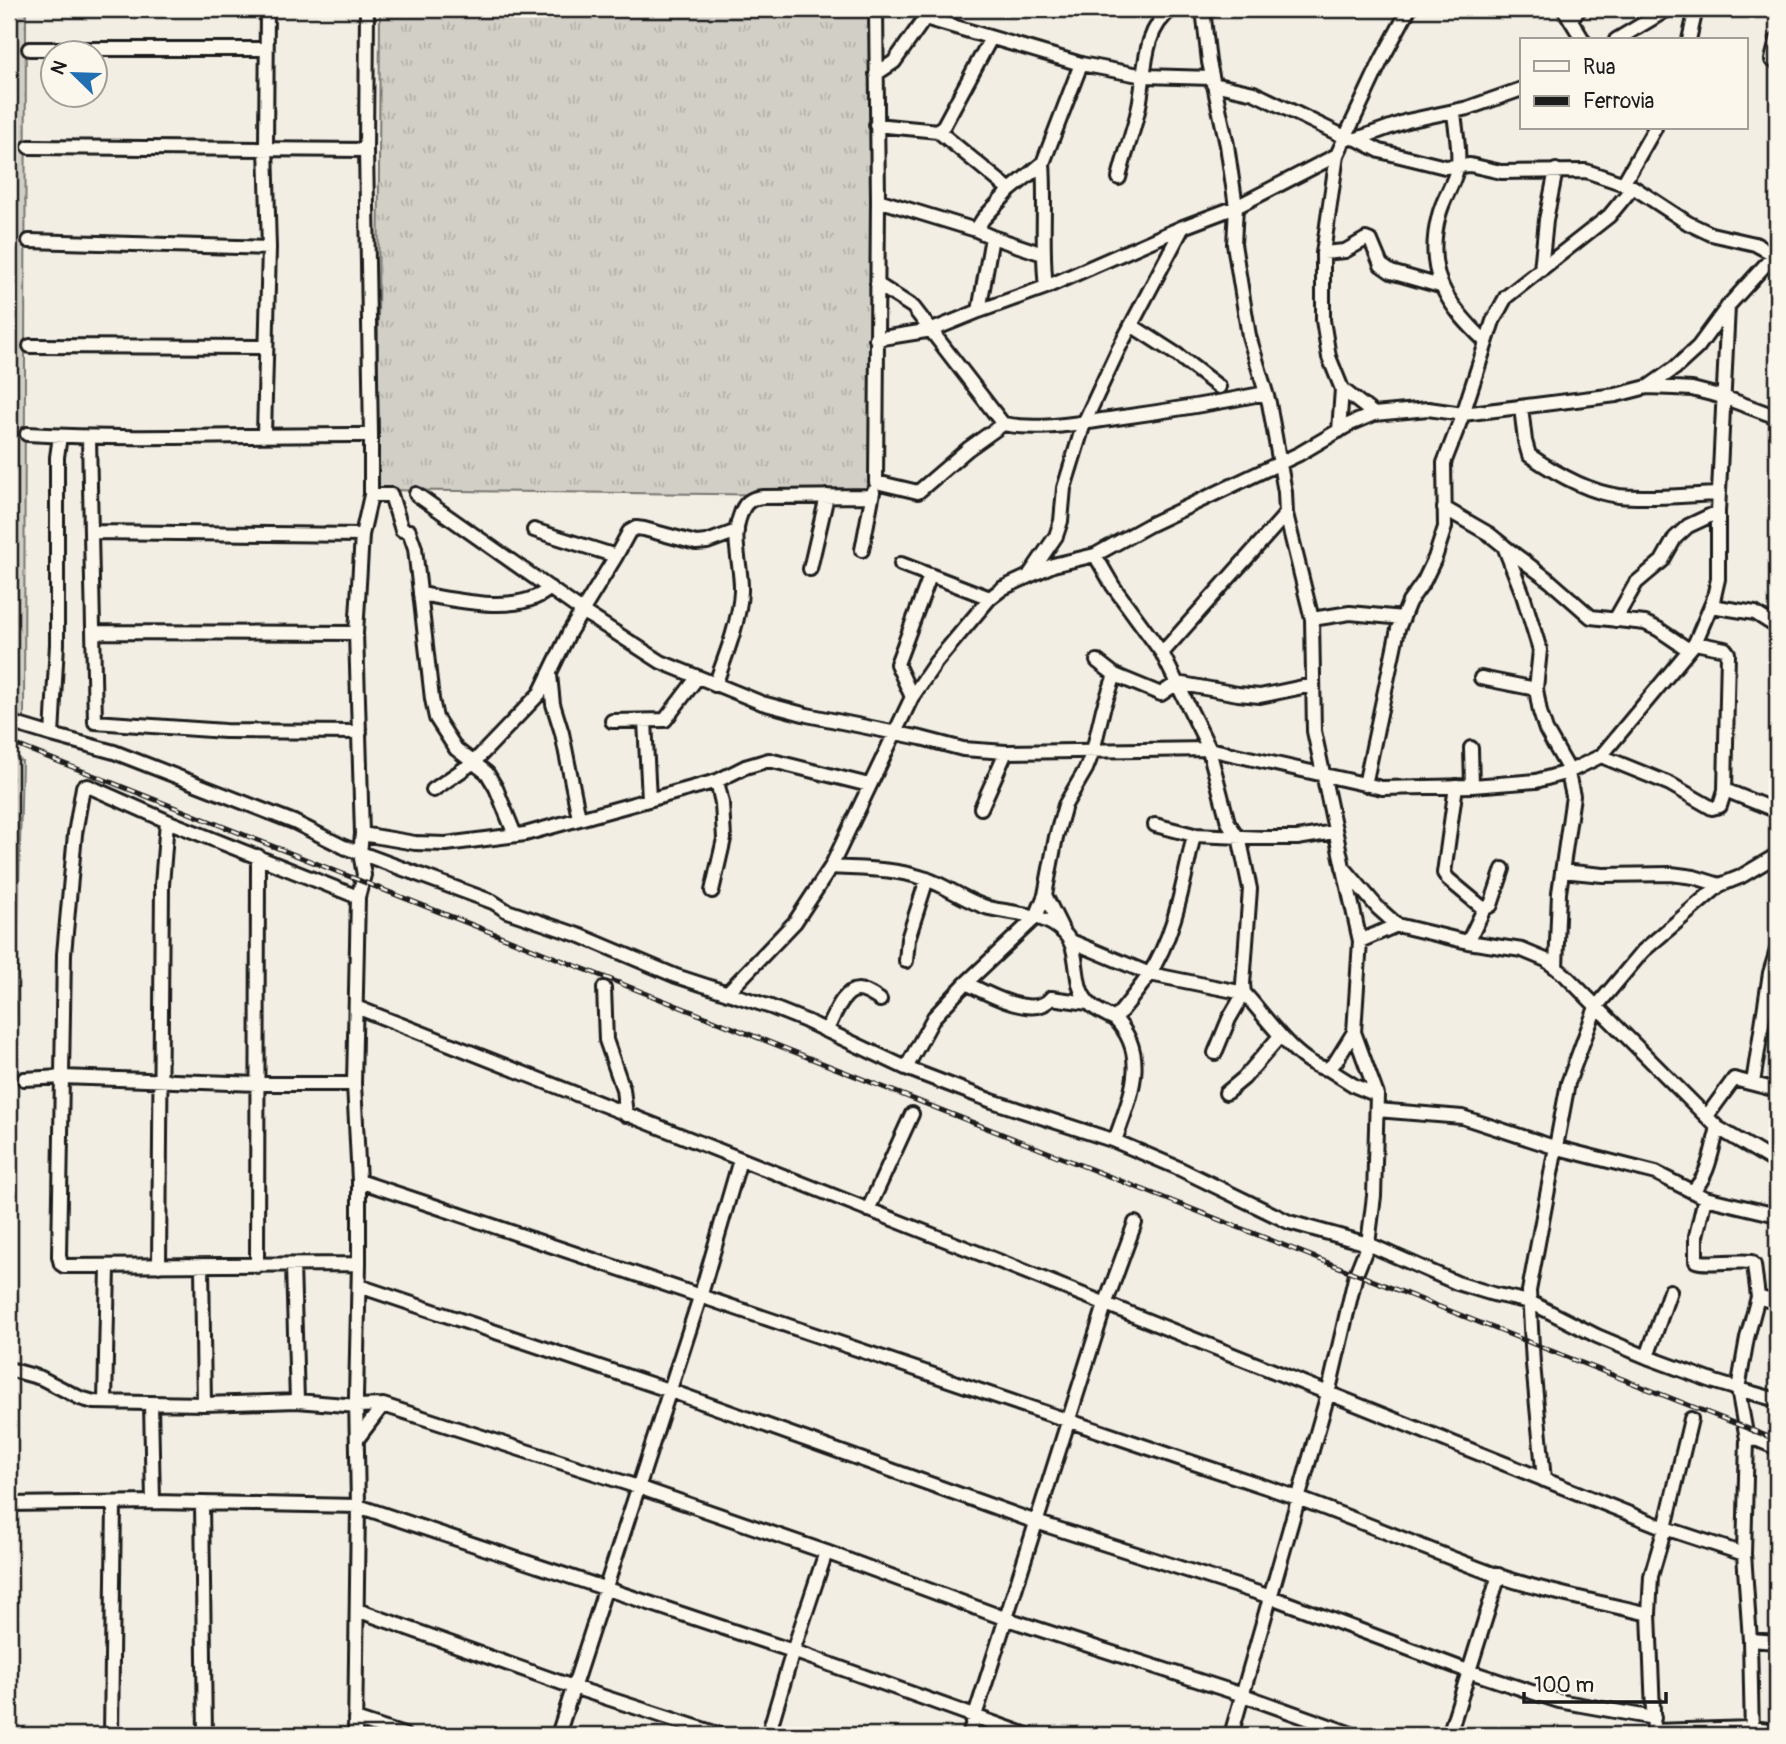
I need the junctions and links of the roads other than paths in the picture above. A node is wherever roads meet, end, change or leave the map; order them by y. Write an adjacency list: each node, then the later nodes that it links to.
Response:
1 (267, 9): 18 (street)
2 (367, 9): 32 (street)
3 (876, 9): 21 (street)
4 (1172, 9): 22 (street)
5 (1203, 9): 23 (street)
6 (1409, 9): 29 (street)
7 (1580, 9): 11 (street)
8 (1668, 9): 14 (street)
9 (1696, 9): 15 (street)
10 (929, 13): 12 (street); 21 (street)
11 (1567, 14): 13 (street)
12 (991, 38): 20 (street); 28 (street)
13 (1582, 38)
14 (1619, 38)
15 (1689, 38)
16 (1777, 40): 19 (street)
17 (29, 49): 18 (street)
18 (265, 49): 31 (street)
19 (1772, 60)
20 (1081, 64): 22 (street); 34 (street)
21 (876, 74): 26 (street)
22 (1144, 76): 23 (street); 37 (street)
23 (1213, 81): 29 (street); 41 (street)
24 (1520, 90): 25 (street)
25 (1454, 111): 29 (street); 35 (street)
26 (876, 125): 28 (street); 40 (street)
27 (1654, 130): 38 (street)
28 (938, 131): 39 (street)
29 (1351, 138): 33 (street); 35 (street)
30 (29, 146): 31 (street)
31 (266, 147): 32 (street); 46 (street)
32 (366, 150): 76 (street)
33 (1337, 155): 41 (street); 47 (street)
34 (1043, 163): 39 (street); 48 (street)
35 (1458, 165): 36 (street); 52 (street)
36 (1556, 170): 38 (street); 50 (street)
37 (1119, 178)
38 (1628, 186): 49 (street); 50 (street)
39 (1010, 190): 43 (street)
40 (878, 200): 43 (street); 51 (street)
41 (1236, 206): 42 (street); 65 (street)
42 (1183, 226): 53 (street); 56 (street)
43 (976, 230): 44 (street)
44 (992, 237): 48 (street); 55 (street)
45 (29, 241): 46 (street)
46 (269, 248): 61 (street)
47 (1323, 253): 52 (street); 64 (street)
48 (1043, 254): 53 (street)
49 (1776, 254): 54 (street)
50 (1541, 270): 59 (street)
51 (877, 284): 57 (street); 58 (street)
52 (1440, 286): 59 (street)
53 (1046, 288): 55 (street)
54 (1728, 306): 63 (street); 66 (street)
55 (979, 311): 57 (street)
56 (1131, 325): 62 (street); 71 (street)
57 (932, 330): 58 (street); 72 (street)
58 (876, 339): 80 (street)
59 (1486, 342): 69 (street)
60 (30, 346): 61 (street)
61 (267, 347): 75 (street)
62 (1219, 387)
63 (1647, 387): 66 (street); 67 (street)
64 (1342, 389): 68 (street); 73 (street)
65 (1266, 393): 71 (street); 79 (street)
66 (1723, 397): 70 (street); 82 (street)
67 (1521, 407): 69 (street); 82 (street)
68 (1374, 414): 69 (street); 73 (street)
69 (1463, 414): 86 (street)
70 (1777, 417)
71 (1084, 423): 72 (street); 99 (street)
72 (1003, 424): 80 (street)
73 (1339, 431): 79 (street)
74 (27, 434): 77 (street)
75 (264, 434): 76 (street); 78 (street)
76 (371, 435): 83 (street)
77 (60, 436): 78 (street); 129 (street)
78 (89, 438): 91 (street)
79 (1279, 463): 88 (street); 95 (street)
80 (876, 482): 85 (street)
81 (416, 494): 101 (street)
82 (1718, 494): 87 (street)
83 (371, 495): 92 (street); 102 (street)
84 (827, 496): 85 (street); 90 (street); 98 (street)
85 (872, 496): 94 (street)
86 (1444, 508): 93 (street); 106 (street)
87 (1717, 512): 104 (street); 108 (street)
88 (1286, 514): 107 (street); 113 (street)
89 (534, 530): 96 (street)
90 (737, 531): 96 (street); 120 (street)
91 (91, 532): 92 (street); 110 (street)
92 (362, 535): 111 (street)
93 (1504, 546): 108 (street); 122 (street)
94 (862, 550)
95 (1095, 555): 99 (street); 113 (street)
96 (616, 556): 105 (street)
97 (901, 564): 100 (street)
98 (810, 569)
99 (1029, 575): 103 (street)
100 (930, 576): 103 (street); 123 (street)
101 (550, 588): 102 (street); 105 (street)
102 (420, 594): 135 (street)
103 (990, 598): 123 (street)
104 (1711, 606): 109 (street); 112 (street)
105 (582, 611): 115 (street); 117 (street)
106 (1403, 618): 107 (street); 140 (street)
107 (1311, 619): 121 (street)
108 (1615, 620): 112 (street)
109 (1777, 627)
110 (93, 632): 111 (street); 127 (street)
111 (356, 633): 127 (street)
112 (1692, 646): 134 (street); 144 (street)
113 (1162, 653): 119 (street)
114 (1097, 661): 116 (street)
115 (550, 673): 135 (street); 148 (street)
116 (1115, 675): 119 (street); 132 (street)
117 (697, 678): 120 (street); 126 (street)
118 (1481, 678): 122 (street)
119 (1177, 683): 121 (street); 131 (street)
120 (715, 685): 128 (street)
121 (1312, 685): 137 (street)
122 (1536, 689): 136 (street)
123 (912, 697): 128 (street)
124 (612, 721): 126 (street)
125 (9, 722): 129 (street)
126 (645, 722): 145 (street)
127 (360, 732): 152 (street)
128 (893, 733): 133 (street); 139 (street)
129 (52, 735): 156 (street)
130 (1471, 748): 142 (street)
131 (1209, 749): 132 (street); 137 (street); 155 (street)
132 (1093, 751): 133 (street); 166 (street)
133 (1006, 752): 147 (street)
134 (1601, 756): 136 (street); 144 (street)
135 (474, 762): 143 (street); 153 (street)
136 (1568, 772): 142 (street); 162 (street)
137 (1324, 776): 140 (street); 151 (street)
138 (717, 780): 139 (street); 145 (street); 165 (street)
139 (869, 785): 159 (street)
140 (1366, 785): 141 (street)
141 (1456, 786): 142 (street); 168 (street)
142 (1472, 786)
143 (433, 790)
144 (1725, 790): 146 (street)
145 (649, 799): 148 (street)
146 (1776, 807)
147 (981, 808)
148 (579, 818): 153 (street)
149 (167, 821): 158 (street); 194 (street); 196 (street)
150 (1155, 825): 154 (street)
151 (1334, 832): 155 (street); 160 (street)
152 (362, 834): 153 (street); 156 (street)
153 (515, 835)
154 (1194, 835): 155 (street); 177 (street)
155 (1237, 836): 182 (street)
156 (360, 853): 167 (street); 181 (street)
157 (1777, 855): 164 (street)
158 (258, 856): 167 (street); 198 (street)
159 (831, 867): 163 (street); 181 (street)
160 (1343, 867): 170 (street); 172 (street)
161 (1503, 869): 168 (street)
162 (1562, 871): 164 (street); 176 (street)
163 (927, 879): 169 (street); 175 (street)
164 (1720, 885): 186 (street)
165 (712, 891)
166 (1045, 894): 169 (street); 171 (street)
167 (358, 897): 185 (street)
168 (1484, 909): 173 (street)
169 (1036, 917): 171 (street); 178 (street)
170 (1397, 925): 172 (street); 173 (street)
171 (1067, 936): 177 (street); 184 (street)
172 (1360, 941): 189 (street)
173 (1468, 942): 176 (street)
174 (1777, 950): 180 (street)
175 (906, 961)
176 (1556, 968): 186 (street)
177 (1150, 974): 182 (street); 187 (street)
178 (966, 983): 184 (street); 192 (street)
179 (604, 988): 205 (street)
180 (1773, 992): 197 (street)
181 (727, 993): 188 (street)
182 (1244, 993): 190 (street); 191 (street)
183 (880, 1000): 188 (street)
184 (1088, 1003): 187 (street)
185 (356, 1007): 199 (street); 205 (street)
186 (1596, 1007): 206 (street); 209 (street)
187 (1115, 1019): 208 (street)
188 (826, 1031): 192 (street)
189 (1354, 1032): 193 (street); 202 (street)
190 (1280, 1036): 193 (street); 201 (street)
191 (1215, 1053)
192 (906, 1068): 208 (street)
193 (1328, 1069): 202 (street)
194 (62, 1077): 195 (street); 196 (street); 224 (street)
195 (24, 1079)
196 (159, 1082): 198 (street); 221 (street)
197 (1753, 1083): 200 (street); 206 (street)
198 (259, 1084): 199 (street); 223 (street)
199 (354, 1084): 212 (street)
200 (1777, 1090)
201 (1226, 1093)
202 (1377, 1095): 203 (street)
203 (1377, 1110): 209 (street); 218 (street)
204 (912, 1114): 215 (street)
205 (626, 1115): 210 (street)
206 (1707, 1116): 207 (street)
207 (1718, 1128): 211 (street); 213 (street)
208 (1115, 1141): 218 (street)
209 (1554, 1147): 213 (street); 229 (street)
210 (740, 1160): 215 (street); 227 (street)
211 (1777, 1163)
212 (359, 1181): 219 (street); 227 (street)
213 (1692, 1191): 214 (street)
214 (1705, 1198): 216 (street); 228 (street)
215 (867, 1210): 231 (street)
216 (1777, 1215)
217 (1135, 1223): 231 (street)
218 (1368, 1244): 229 (street); 236 (street)
219 (359, 1264): 220 (street); 225 (street)
220 (293, 1265): 223 (street); 237 (street)
221 (159, 1266): 222 (street); 224 (street)
222 (202, 1266): 223 (street); 241 (street)
223 (257, 1266)
224 (108, 1267): 239 (street)
225 (359, 1286): 235 (street); 243 (street)
226 (1670, 1291): 232 (street)
227 (701, 1294): 235 (street); 245 (street)
228 (1758, 1297): 230 (street); 234 (street)
229 (1530, 1301): 232 (street); 249 (street)
230 (1777, 1303)
231 (1105, 1305): 236 (street); 245 (street)
232 (1647, 1357): 234 (street)
233 (9, 1369): 239 (street)
234 (1738, 1389): 238 (street); 247 (street)
235 (668, 1390): 250 (street); 257 (street)
236 (1328, 1394): 249 (street); 251 (street)
237 (297, 1401): 241 (street); 243 (street)
238 (1777, 1401)
239 (105, 1402): 240 (street)
240 (150, 1403): 241 (street); 252 (street)
241 (204, 1404)
242 (383, 1405): 243 (street); 246 (street); 250 (street)
243 (357, 1406): 246 (street)
244 (1691, 1419): 258 (street)
245 (1068, 1421): 251 (street); 257 (street)
246 (357, 1439): 256 (street)
247 (1747, 1439): 248 (street); 260 (street)
248 (1777, 1448)
249 (1544, 1480): 258 (street)
250 (638, 1487): 259 (street); 262 (street)
251 (1300, 1498): 261 (street); 263 (street)
252 (153, 1502): 253 (street); 254 (street)
253 (114, 1503): 255 (street); 278 (street)
254 (202, 1503): 256 (street); 279 (street)
255 (9, 1504)
256 (358, 1506): 262 (street); 264 (street)
257 (1036, 1522): 263 (street); 266 (street)
258 (1665, 1528): 260 (street); 265 (street)
259 (827, 1552): 266 (street); 269 (street)
260 (1744, 1554): 267 (street)
261 (1499, 1575): 265 (street); 270 (street)
262 (604, 1589): 269 (street); 271 (street)
263 (1272, 1597): 270 (street); 272 (street)
264 (356, 1610): 271 (street); 274 (street)
265 (1649, 1614): 275 (street)
266 (1004, 1618): 272 (street); 273 (street)
267 (1750, 1640): 268 (street); 277 (street)
268 (1777, 1642)
269 (793, 1651): 273 (street); 284 (street)
270 (1468, 1671): 275 (street); 289 (street)
271 (573, 1687): 282 (street); 283 (street)
272 (1243, 1695): 287 (street); 288 (street)
273 (975, 1717): 285 (street); 286 (street)
274 (355, 1718): 280 (street); 281 (street)
275 (1654, 1728): 277 (street)
276 (1777, 1731): 277 (street)
277 (1752, 1732)
278 (111, 1735)
279 (205, 1735)
280 (355, 1735)
281 (404, 1735)
282 (558, 1735)
283 (721, 1735)
284 (768, 1735)
285 (969, 1735)
286 (1027, 1735)
287 (1231, 1735)
288 (1354, 1735)
289 (1448, 1735)

